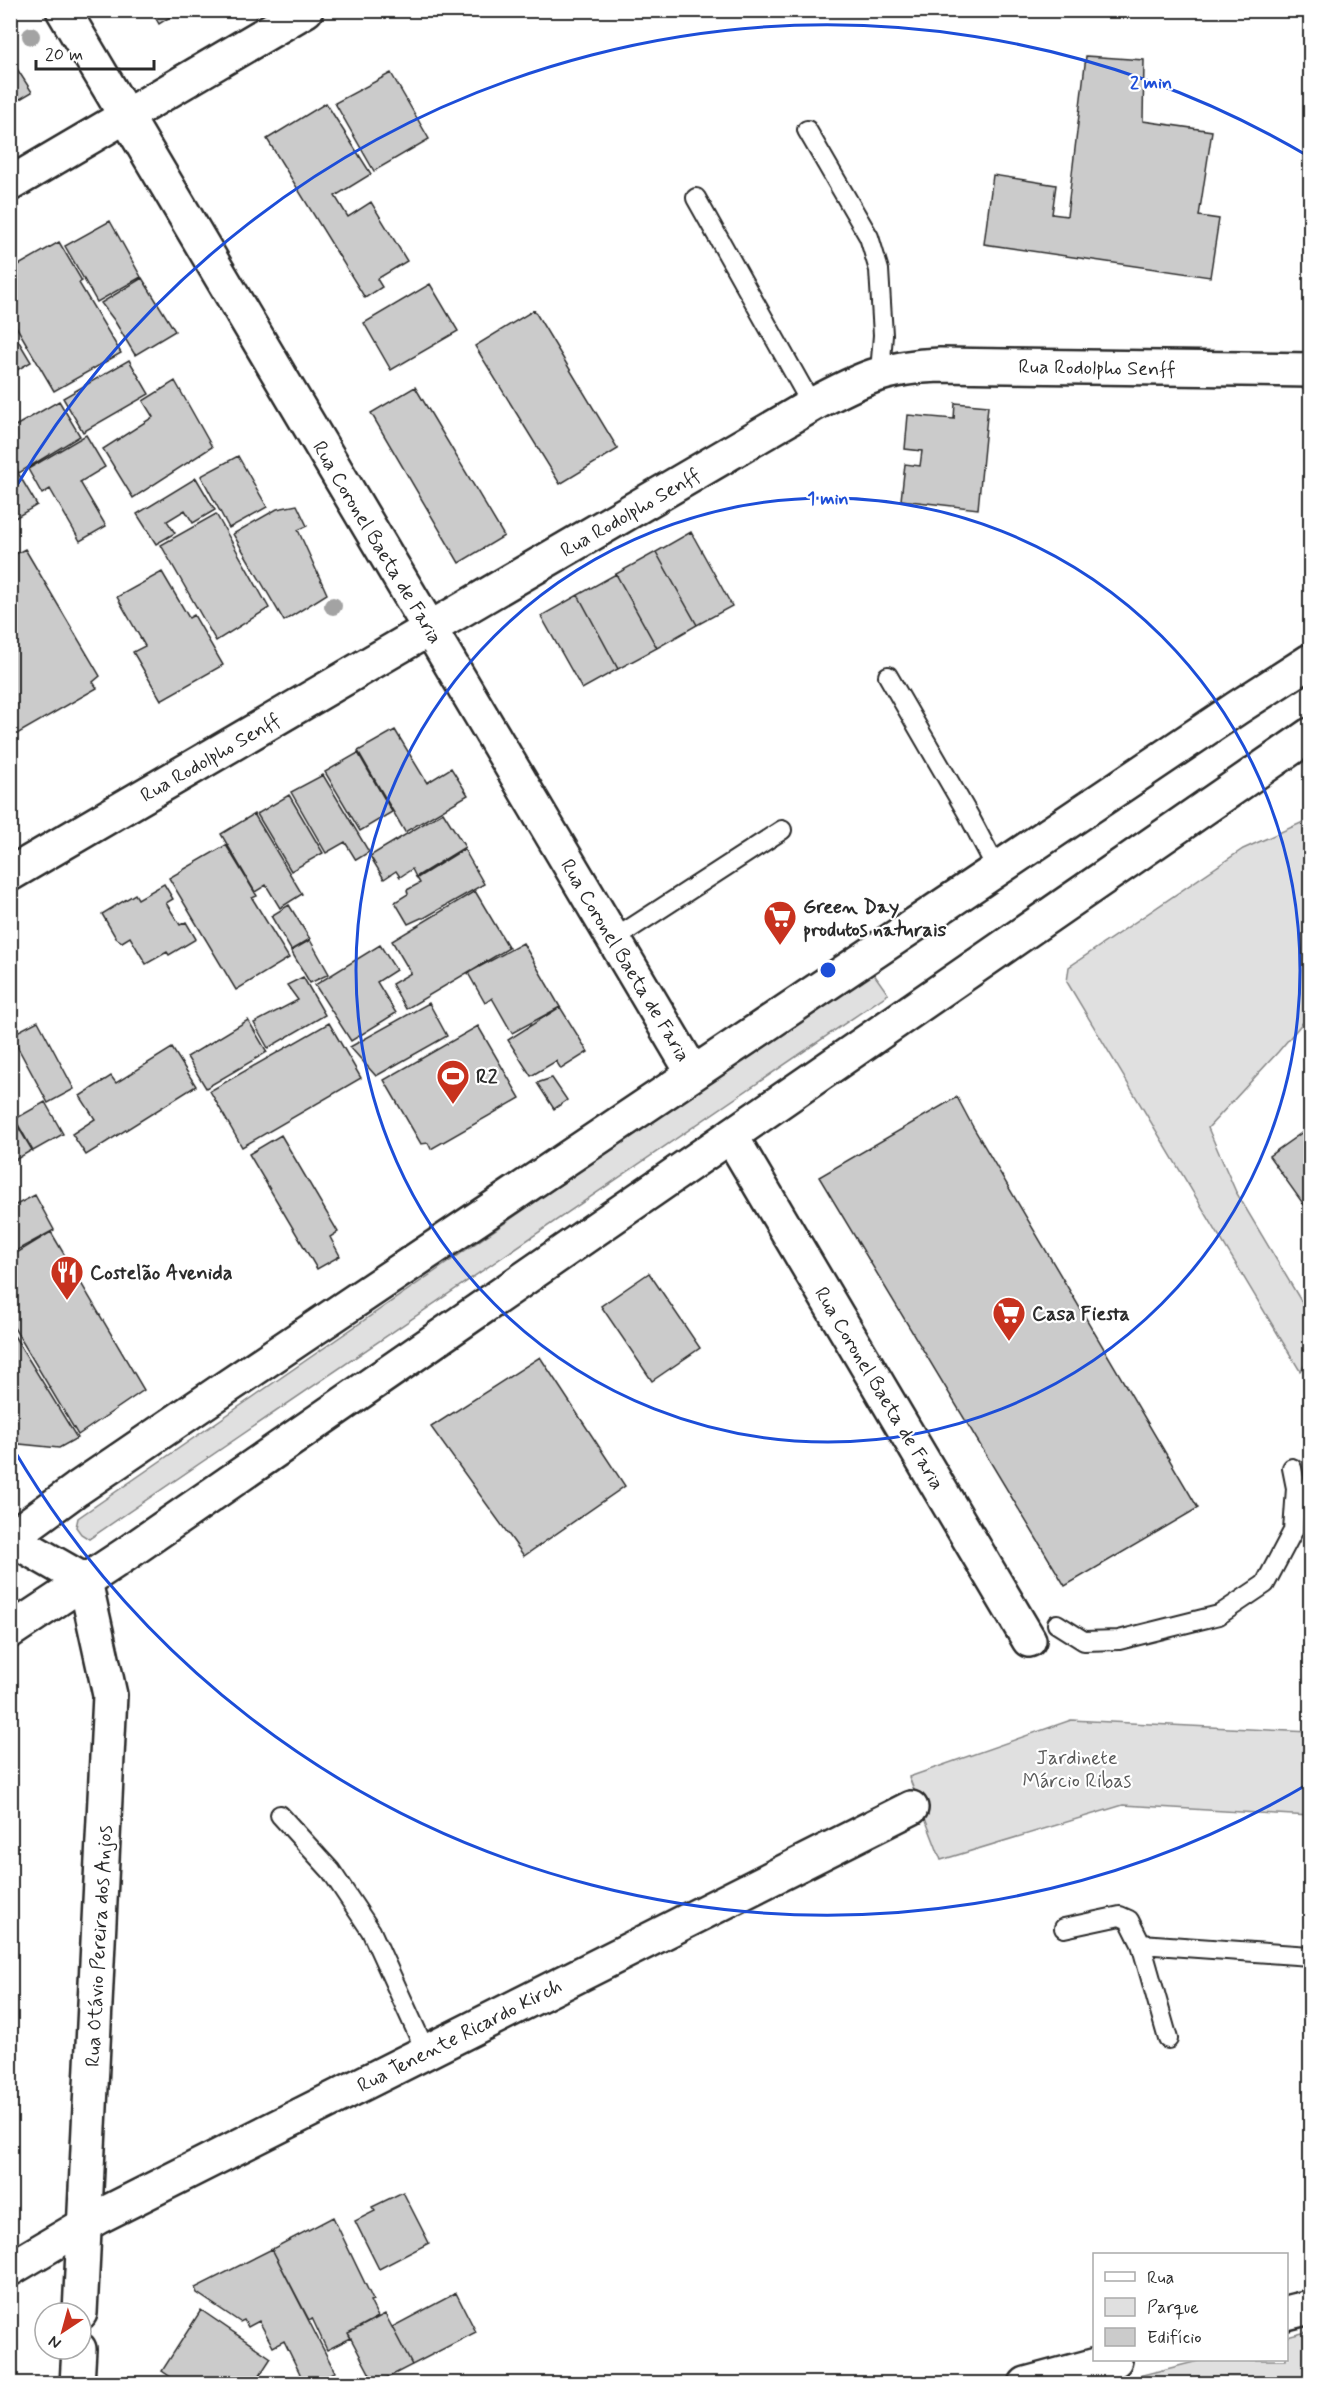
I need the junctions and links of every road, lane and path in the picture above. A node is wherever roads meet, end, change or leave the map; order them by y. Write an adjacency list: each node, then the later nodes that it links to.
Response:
1 (63, 10): 3 (street, Rua Coronel Baeta de Faria)
2 (306, 10): 3 (street)
3 (126, 116): 5 (street); 10 (street, Rua Coronel Baeta de Faria)
4 (807, 130): 8 (lane)
5 (10, 184)
6 (696, 198): 9 (lane)
7 (1311, 370): 8 (street, Rua Rodolpho Senff)
8 (880, 372): 9 (street, Rua Rodolpho Senff)
9 (812, 405): 10 (street, Rua Rodolpho Senff)
10 (430, 629): 16 (street, Rua Rodolpho Senff); 17 (street, Rua Coronel Baeta de Faria)
11 (1311, 661): 15 (street)
12 (888, 676): 15 (lane)
13 (1311, 735): 19 (street)
14 (782, 830): 17 (lane)
15 (998, 869): 18 (street)
16 (10, 874)
17 (614, 939): 18 (street, Rua Coronel Baeta de Faria)
18 (693, 1073): 21 (street)
19 (731, 1136): 22 (street); 25 (street, Rua Coronel Baeta de Faria)
20 (1292, 1468): 23 (lane)
21 (10, 1538): 22 (street)
22 (85, 1581): 24 (street); 33 (street, Rua Otávio Pereira dos Anjos)
23 (1057, 1624)
24 (10, 1631)
25 (1029, 1640)
26 (911, 1808): 32 (street, Rua Tenente Ricardo Kirch)
27 (280, 1815): 32 (lane)
28 (1064, 1928): 29 (lane)
29 (1141, 1944): 30 (lane); 31 (lane)
30 (1311, 1956)
31 (1168, 2039)
32 (426, 2052): 33 (street, Rua Tenente Ricardo Kirch)
33 (85, 2223): 34 (street, Rua Tenente Ricardo Kirch); 35 (street, Rua Otávio Pereira dos Anjos)
34 (10, 2269)
35 (81, 2301)
36 (1311, 2307): 37 (street)
37 (1288, 2313)
38 (78, 2361): 40 (street)
39 (1111, 2361): 41 (street)
40 (77, 2384)
41 (1026, 2384)

